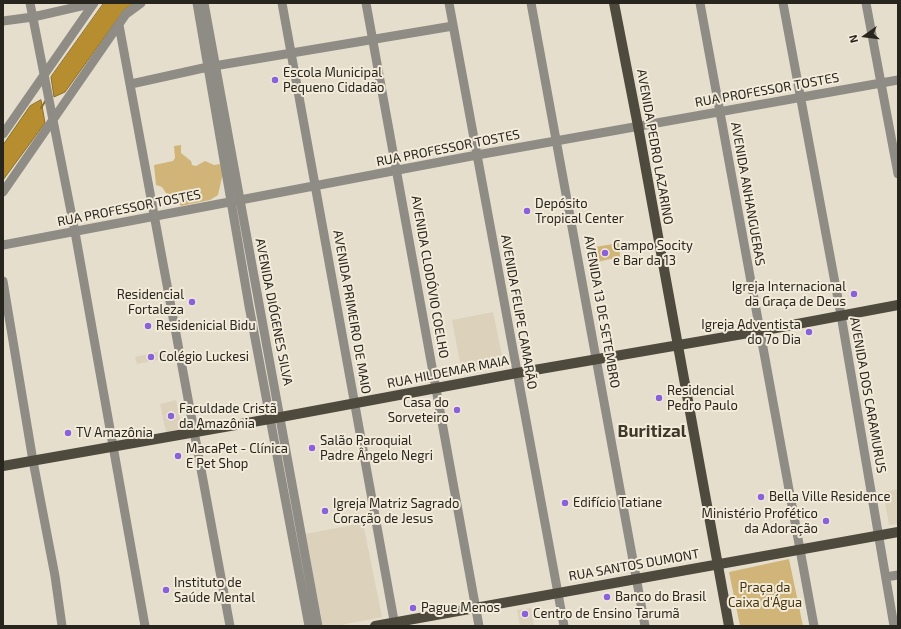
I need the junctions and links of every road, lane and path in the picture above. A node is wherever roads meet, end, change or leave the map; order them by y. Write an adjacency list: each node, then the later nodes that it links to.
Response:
1 (30, 3): 14 (street)
2 (94, 3): 14 (street); 21 (street)
3 (141, 3): 16 (street)
4 (196, 3): 20 (street, AVENIDA DIÓGENES SILVA)
5 (204, 3): 20 (street, AVENIDA DIÓGENES SILVA)
6 (282, 3): 19 (street, AVENIDA PRIMEIRO DE MAIO)
7 (366, 3): 18 (street, AVENIDA CLODÓVIO COELHO)
8 (449, 3): 17 (street, AVENIDA FELIPE CAMARÃO)
9 (531, 3): 30 (street, AVENIDA 13 DE SETEMBRO)
10 (614, 3): 28 (main road, AVENIDA PEDRO LAZARINO)
11 (700, 3): 26 (street, AVENIDA ANHANGUERAS)
12 (782, 3): 25 (street, AVENIDA DOS CARAMURUS)
13 (866, 3): 23 (street)
14 (33, 17): 15 (street); 21 (street)
15 (3, 21)
16 (119, 25): 24 (street); 27 (street)
17 (453, 26): 18 (street); 31 (street, AVENIDA FELIPE CAMARÃO)
18 (373, 39): 19 (street); 32 (street, AVENIDA CLODÓVIO COELHO)
19 (291, 54): 20 (street); 34 (street, AVENIDA PRIMEIRO DE MAIO)
20 (212, 66): 24 (street); 36 (street, AVENIDA DIÓGENES SILVA)
21 (43, 76): 27 (street); 29 (street)
22 (898, 80): 23 (street, RUA PROFESSOR TOSTES)
23 (881, 83): 25 (street, RUA PROFESSOR TOSTES); 33 (street)
24 (131, 84): 37 (street)
25 (801, 97): 26 (street, RUA PROFESSOR TOSTES); 44 (street, AVENIDA DOS CARAMURUS)
26 (720, 112): 28 (street, RUA PROFESSOR TOSTES); 45 (street, AVENIDA ANHANGUERAS)
27 (52, 120): 35 (street); 38 (street)
28 (638, 126): 30 (street, RUA PROFESSOR TOSTES); 46 (main road, AVENIDA PEDRO LAZARINO)
29 (3, 134)
30 (557, 141): 31 (street, RUA PROFESSOR TOSTES); 47 (street, AVENIDA 13 DE SETEMBRO)
31 (477, 155): 32 (street, RUA PROFESSOR TOSTES); 48 (street, AVENIDA FELIPE CAMARÃO)
32 (398, 171): 34 (street, RUA PROFESSOR TOSTES); 49 (street, AVENIDA CLODÓVIO COELHO)
33 (898, 174)
34 (316, 186): 36 (street, RUA PROFESSOR TOSTES); 50 (street, AVENIDA PRIMEIRO DE MAIO)
35 (3, 192)
36 (236, 201): 37 (street, RUA PROFESSOR TOSTES); 41 (street, AVENIDA DIÓGENES SILVA); 43 (street, AVENIDA DIÓGENES SILVA)
37 (155, 215): 38 (street, RUA PROFESSOR TOSTES); 53 (street)
38 (75, 232): 39 (street, RUA PROFESSOR TOSTES); 54 (street)
39 (3, 245)
40 (3, 281): 55 (street)
41 (259, 304): 43 (street); 51 (street, AVENIDA DIÓGENES SILVA)
42 (898, 305): 44 (main road, RUA HILDEMAR MAIA)
43 (249, 306): 52 (street, AVENIDA DIÓGENES SILVA)
44 (841, 314): 45 (main road, RUA HILDEMAR MAIA); 59 (street, AVENIDA DOS CARAMURUS)
45 (760, 331): 46 (main road, RUA HILDEMAR MAIA); 60 (street, AVENIDA ANHANGUERAS)
46 (677, 344): 47 (main road, RUA HILDEMAR MAIA); 61 (main road, AVENIDA PEDRO LAZARINO)
47 (598, 359): 48 (main road, RUA HILDEMAR MAIA); 64 (street, AVENIDA 13 DE SETEMBRO)
48 (517, 373): 49 (main road, RUA HILDEMAR MAIA); 65 (street, AVENIDA FELIPE CAMARÃO)
49 (436, 388): 50 (main road, RUA HILDEMAR MAIA); 66 (street, AVENIDA CLODÓVIO COELHO)
50 (355, 403): 51 (main road, RUA HILDEMAR MAIA); 68 (street, AVENIDA PRIMEIRO DE MAIO)
51 (281, 417): 52 (main road, RUA HILDEMAR MAIA); 57 (street, AVENIDA DIÓGENES SILVA)
52 (271, 419): 53 (main road, RUA HILDEMAR MAIA); 57 (street, AVENIDA DIÓGENES SILVA)
53 (195, 432): 54 (main road, RUA HILDEMAR MAIA); 71 (street)
54 (113, 446): 55 (main road, RUA HILDEMAR MAIA); 70 (street)
55 (33, 460): 56 (main road, RUA HILDEMAR MAIA); 69 (street)
56 (3, 466)
57 (295, 524): 72 (street, AVENIDA DIÓGENES SILVA); 73 (street, AVENIDA DIÓGENES SILVA)
58 (898, 532): 59 (main road, RUA SANTOS DUMONT)
59 (880, 535): 60 (main road, RUA SANTOS DUMONT); 63 (street, AVENIDA DOS CARAMURUS)
60 (800, 549): 61 (main road, RUA SANTOS DUMONT); 79 (street, AVENIDA ANHANGUERAS)
61 (718, 563): 64 (main road, RUA SANTOS DUMONT); 78 (main road, AVENIDA PEDRO LAZARINO)
62 (898, 575): 63 (street)
63 (886, 577): 67 (street, AVENIDA DOS CARAMURUS)
64 (637, 578): 65 (main road, RUA SANTOS DUMONT); 77 (street, AVENIDA 13 DE SETEMBRO)
65 (557, 592): 66 (main road, RUA SANTOS DUMONT); 76 (street, AVENIDA FELIPE CAMARÃO)
66 (475, 607): 68 (main road, RUA SANTOS DUMONT); 75 (street, AVENIDA CLODÓVIO COELHO)
67 (895, 616): 80 (street, AVENIDA DOS CARAMURUS)
68 (395, 624): 74 (main road, RUA SANTOS DUMONT)
69 (62, 626)
70 (145, 626)
71 (230, 626)
72 (309, 626)
73 (318, 626)
74 (375, 626)
75 (479, 626)
76 (564, 626)
77 (646, 626)
78 (729, 626)
79 (814, 626)
80 (894, 626)

